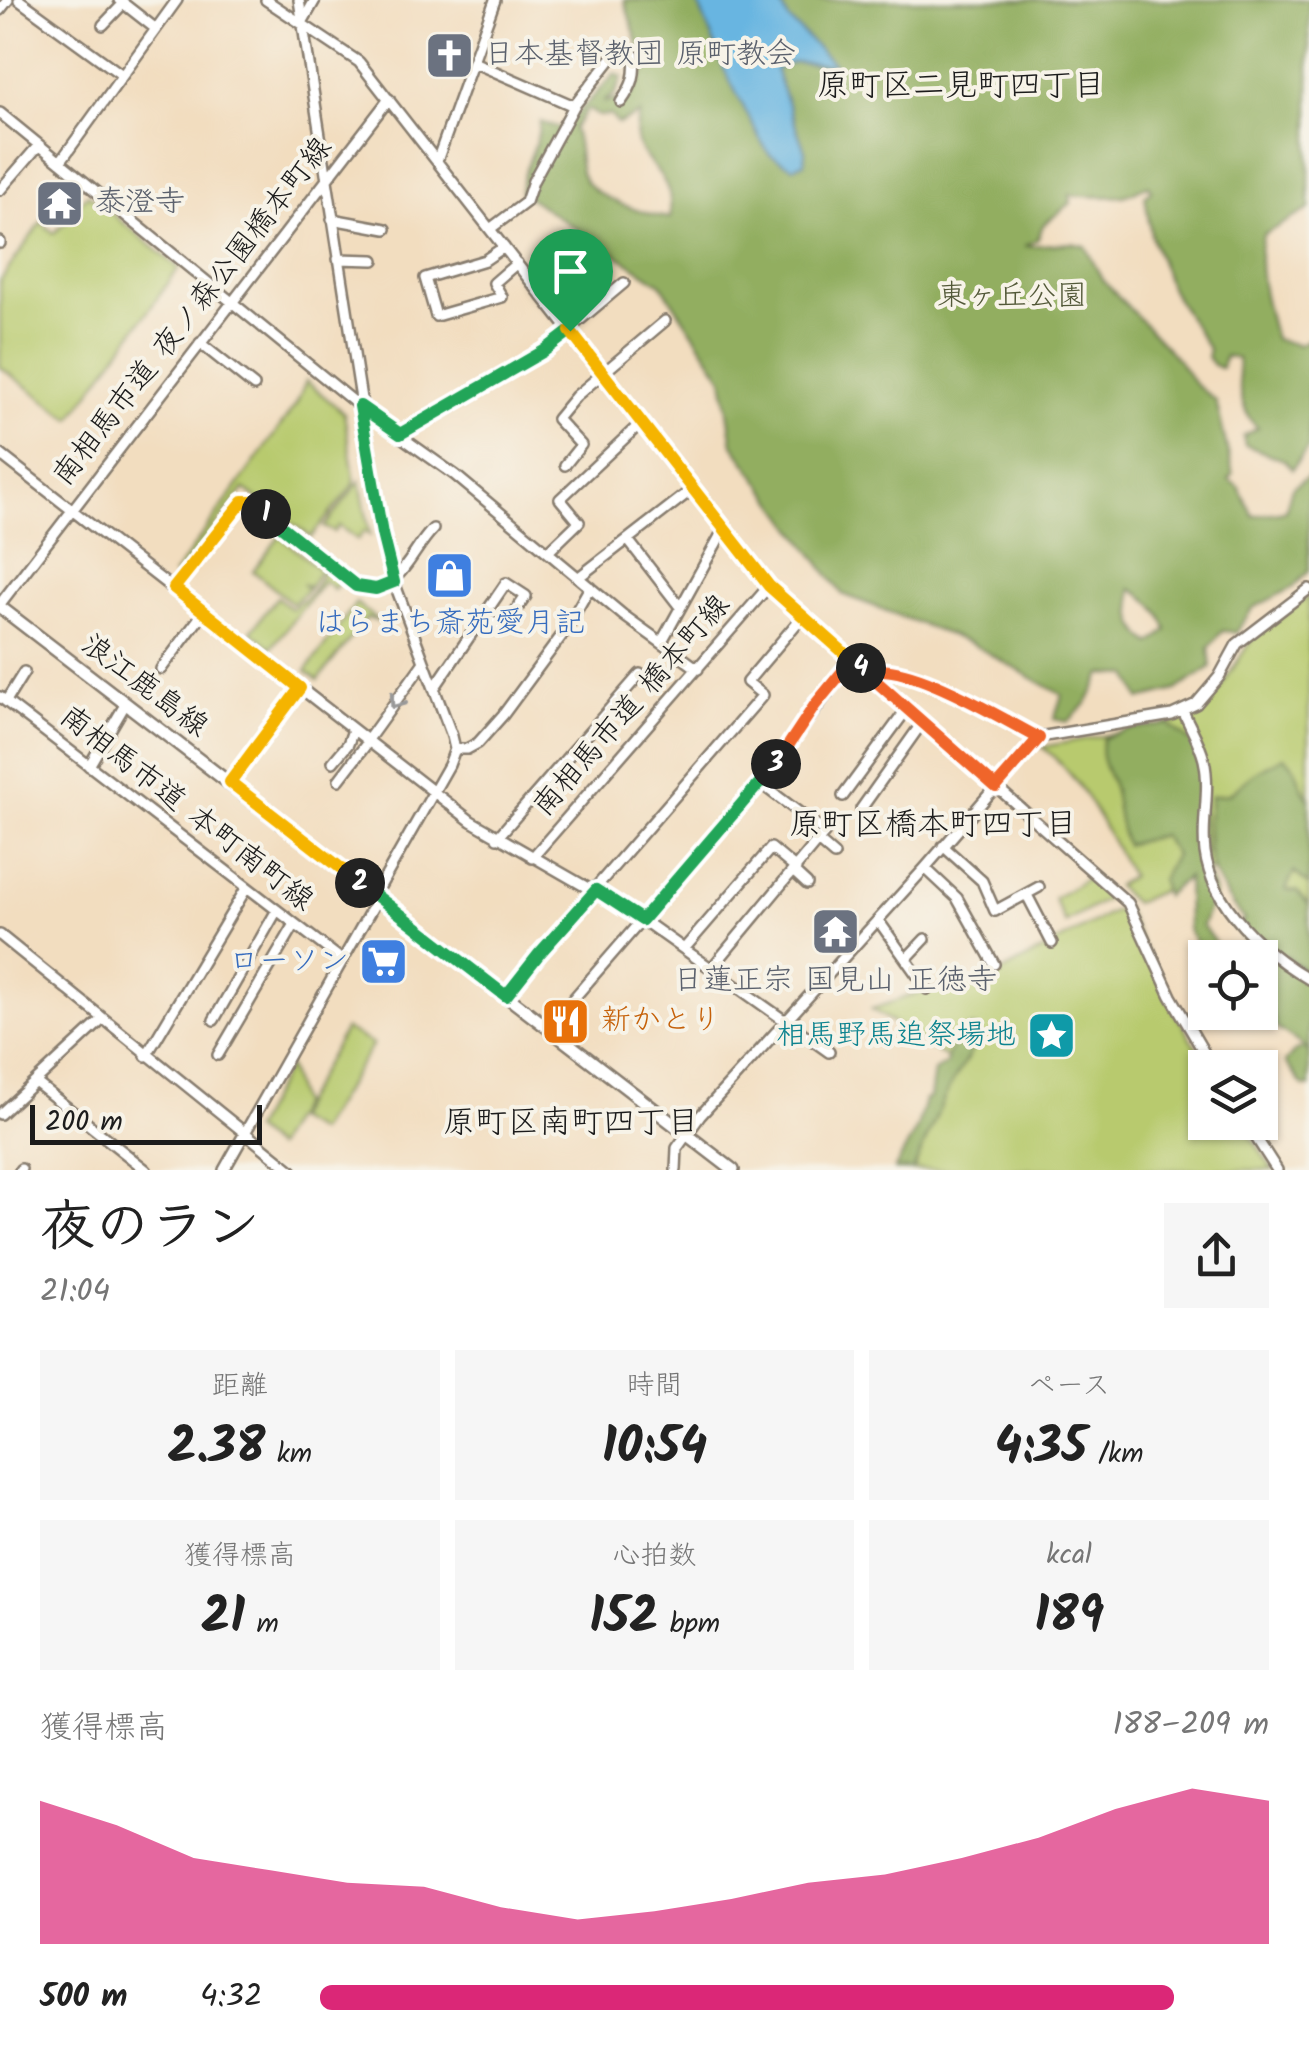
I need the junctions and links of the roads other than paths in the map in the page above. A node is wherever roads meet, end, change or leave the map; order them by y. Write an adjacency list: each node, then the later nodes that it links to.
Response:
1 (19, 0): 12 (street)
2 (177, 0): 10 (street)
3 (266, 0): 8 (street)
4 (299, 0): 8 (street)
5 (315, 0): 8 (street)
6 (496, 0): 11 (street)
7 (122, 2): 9 (street); 10 (street)
8 (302, 24): 13 (street); 20 (street)
9 (103, 25)
10 (156, 29): 12 (street)
11 (473, 62): 15 (street); 18 (street)
12 (122, 75): 19 (street)
13 (389, 98): 18 (street); 20 (street, 南相馬市道 夜ノ森公園橋本町線)
14 (621, 102): 15 (street)
15 (574, 106): 24 (street)
16 (0, 113): 17 (street)
17 (39, 145): 19 (street); 21 (street)
18 (437, 161): 24 (street)
19 (60, 162): 30 (street)
20 (326, 182): 22 (street); 30 (street, 南相馬市道 夜ノ森公園橋本町線)
21 (0, 190)
22 (332, 219): 23 (street); 26 (street)
23 (386, 229)
24 (490, 229): 25 (street)
25 (504, 247): 28 (street); 28 (street)
26 (338, 259): 27 (street); 36 (street)
27 (374, 260)
28 (517, 263): 32 (street)
29 (624, 284): 32 (street)
30 (232, 302): 33 (street, 南相馬市道 夜ノ森公園橋本町線); 36 (street)
31 (665, 321): 34 (street)
32 (570, 331): 34 (street); 38 (street)
33 (200, 343): 35 (street); 42 (street, 南相馬市道 夜ノ森公園橋本町線)
34 (603, 374): 37 (street); 40 (street)
35 (254, 386)
36 (360, 406): 38 (street); 48 (street)
37 (642, 422): 41 (street); 46 (street)
38 (400, 434): 46 (street)
39 (0, 454): 42 (street)
40 (565, 465)
41 (694, 488): 44 (street); 45 (street)
42 (72, 510): 51 (street); 53 (street, 南相馬市道 夜ノ森公園橋本町線)
43 (433, 529): 48 (street)
44 (724, 529): 49 (street); 54 (street)
45 (628, 540): 47 (street); 54 (street)
46 (548, 552): 47 (street)
47 (579, 577): 50 (street)
48 (394, 582): 51 (street); 60 (street)
49 (769, 586): 56 (street); 62 (street, 南相馬市道 橋本町線)
50 (590, 587): 58 (street); 76 (street)
51 (174, 588): 55 (street)
52 (1309, 589): 71 (street)
53 (0, 606): 69 (main road, 浪江鹿島線)
54 (680, 607): 58 (street)
55 (204, 612): 61 (street); 67 (street)
56 (802, 616): 59 (street); 96 (street)
57 (484, 617): 57 (street); 66 (street)
58 (662, 640): 62 (street)
59 (852, 660): 64 (street); 81 (street)
60 (424, 662): 66 (street); 75 (street, one-way to 75)
61 (162, 669)
62 (698, 669): 90 (street, 南相馬市道 橋本町線)
63 (24, 672): 68 (street)
64 (867, 673): 70 (street); 74 (street)
65 (640, 674): 86 (street)
66 (434, 687): 76 (street)
67 (300, 688): 73 (street); 80 (street)
68 (3, 699): 78 (street, 南相馬市道 本町南町線)
69 (126, 703): 78 (street); 80 (main road, 浪江鹿島線)
70 (907, 708): 72 (street); 84 (street)
71 (1183, 711): 74 (street); 111 (street)
72 (922, 723): 82 (street); 85 (street)
73 (353, 730): 75 (street); 77 (street)
74 (1039, 738): 82 (street)
75 (368, 741): 79 (street); 83 (street)
76 (454, 749): 83 (street)
77 (333, 762)
78 (89, 766): 94 (street, 南相馬市道 本町南町線)
79 (340, 780)
80 (230, 782): 98 (main road, 浪江鹿島線)
81 (760, 783): 87 (street); 100 (street)
82 (996, 787): 88 (street); 118 (street)
83 (432, 793): 86 (street); 98 (street)
84 (844, 796)
85 (861, 809)
86 (497, 838): 90 (street)
87 (818, 842): 89 (street); 92 (street)
88 (944, 846): 91 (street); 97 (street)
89 (834, 854)
90 (532, 858): 96 (street)
91 (925, 868): 101 (street); 109 (street)
92 (795, 871): 93 (street); 106 (street); 110 (street)
93 (808, 884)
94 (247, 887): 99 (street, 南相馬市道 本町南町線); 121 (street)
95 (1038, 888): 97 (street)
96 (596, 890): 100 (street); 113 (street)
97 (1027, 895): 105 (street)
98 (377, 896): 108 (street); 113 (main road, 浪江鹿島線)
99 (277, 910): 102 (street, 南相馬市道 本町南町線); 115 (street)
100 (642, 920): 106 (street); 117 (street)
101 (878, 920): 107 (street); 116 (street)
102 (295, 924): 108 (street, 南相馬市道 本町南町線); 120 (street)
103 (0, 934): 114 (street)
104 (925, 939): 107 (street)
105 (1052, 943)
106 (684, 949): 110 (street)
107 (907, 958): 112 (street)
108 (342, 960): 124 (street)
109 (994, 964)
110 (711, 969): 116 (street)
111 (1309, 979)
112 (927, 989)
113 (506, 996): 117 (main road, 浪江鹿島線)
114 (102, 1020): 121 (street); 122 (street)
115 (214, 1020)
116 (786, 1022): 119 (street); 125 (street)
117 (548, 1028): 125 (main road, 浪江鹿島線)
118 (1202, 1050)
119 (829, 1052)
120 (218, 1055)
121 (146, 1056): 124 (street)
122 (35, 1082): 123 (street); 127 (street)
123 (0, 1114)
124 (245, 1134): 128 (street); 129 (street)
125 (686, 1135): 130 (street); 131 (main road, 浪江鹿島線)
126 (1258, 1140): 132 (street)
127 (146, 1170)
128 (224, 1170)
129 (291, 1170)
130 (676, 1170)
131 (734, 1170)
132 (1277, 1170)

